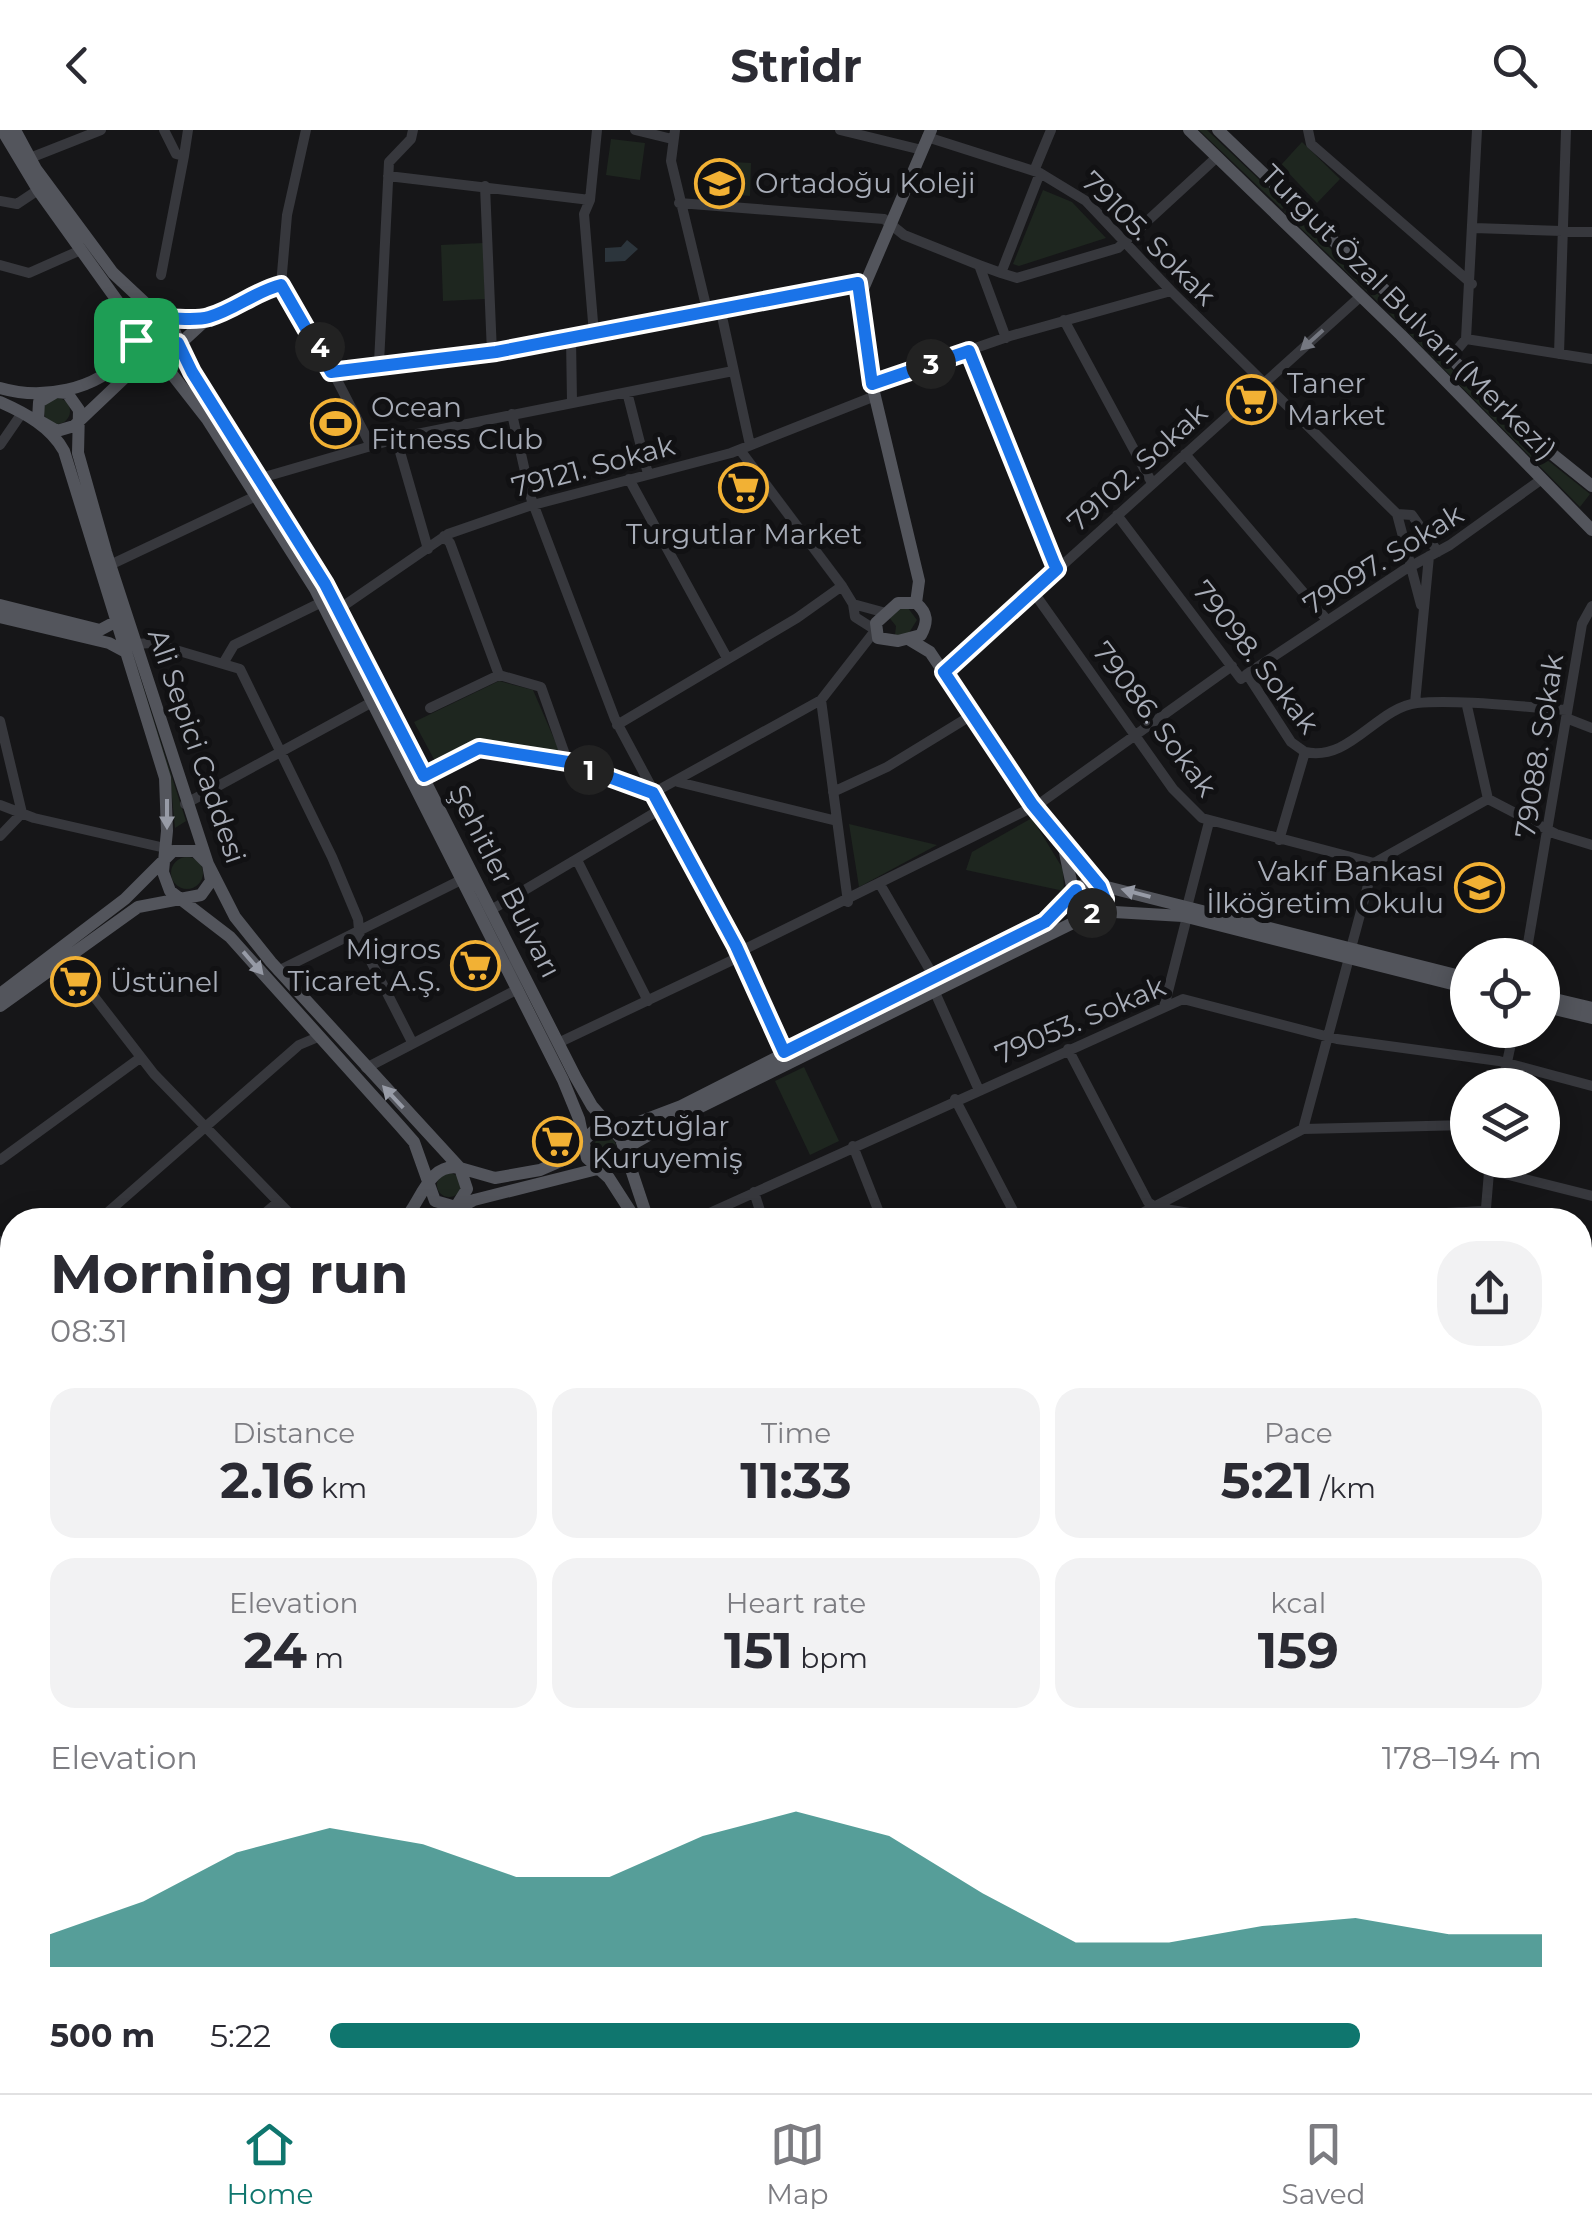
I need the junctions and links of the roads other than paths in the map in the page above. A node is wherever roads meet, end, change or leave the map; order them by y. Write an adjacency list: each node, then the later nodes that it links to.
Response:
1 (2, 130): 25 (main road)
2 (15, 130): 21 (main road)
3 (102, 130): 21 (street)
4 (164, 130): 19 (street)
5 (188, 130): 19 (street)
6 (306, 130): 40 (street)
7 (413, 130): 23 (street)
8 (597, 130): 26 (street)
9 (635, 130): 17 (street)
10 (840, 130): 18 (street, 79105. Sokak)
11 (1051, 130): 22 (street)
12 (1188, 130): 20 (main road, Turgut Özal Bulvarı (Merkezi))
13 (1218, 130): 59 (main road, Turgut Özal Bulvarı (Merkezi))
14 (1308, 130): 39 (street)
15 (1476, 130): 30 (street)
16 (1566, 130): 31 (street)
17 (673, 134): 28 (street)
18 (927, 139): 22 (street, 79105. Sokak); 29 (main road)
19 (184, 156): 38 (street)
20 (1216, 157): 33 (street); 43 (main road, Turgut Özal Bulvarı (Merkezi))
21 (30, 158): 47 (main road)
22 (1038, 172): 33 (street, 79105. Sokak); 37 (street)
23 (388, 176): 24 (street); 61 (street)
24 (485, 186): 26 (street); 56 (street)
25 (38, 190): 27 (street); 34 (main road)
26 (590, 200): 49 (street)
27 (0, 201)
28 (679, 203): 29 (street); 45 (street)
29 (890, 226): 36 (street); 41 (main road)
30 (1474, 228): 31 (street); 39 (street)
31 (1564, 232): 32 (street); 57 (street)
32 (1592, 232)
33 (1125, 244): 37 (street); 42 (street, 79105. Sokak)
34 (81, 250): 35 (street); 53 (main road)
35 (0, 265)
36 (979, 265): 37 (street); 51 (street)
37 (1000, 273)
38 (161, 275)
39 (1472, 284): 52 (street)
40 (281, 285): 46 (street); 63 (street)
41 (862, 288): 44 (street); 66 (main road)
42 (1171, 291): 48 (street, 79121. Sokak); 64 (street, 79105. Sokak)
43 (1361, 296): 64 (street, 79102. Sokak, one-way to 64); 83 (main road, Turgut Özal Bulvarı (Merkezi))
44 (721, 312): 45 (street); 62 (street)
45 (708, 314): 49 (street)
46 (208, 318): 47 (main road); 54 (main road)
47 (160, 319): 53 (main road); 54 (main road)
48 (1064, 320): 51 (street, 79121. Sokak); 84 (street)
49 (594, 334): 50 (street)
50 (572, 338): 56 (street); 70 (street)
51 (1006, 338): 55 (street, 79121. Sokak)
52 (1466, 339): 57 (street); 59 (street)
53 (136, 340): 58 (main road); 67 (main road)
54 (178, 343): 58 (main road); 81 (main road, Şehitler Bulvarı)
55 (969, 351): 66 (street, 79121. Sokak); 96 (street)
56 (492, 352): 61 (street)
57 (1559, 354): 60 (street)
58 (155, 358): 73 (main road); 86 (main road, Şehitler Bulvarı)
59 (1452, 358): 85 (main road, Turgut Özal Bulvarı (Merkezi))
60 (1592, 359)
61 (379, 363): 63 (street)
62 (733, 371): 68 (street); 78 (street)
63 (331, 372): 77 (street)
64 (1263, 383): 79 (street, 79102. Sokak); 88 (street, 79105. Sokak)
65 (0, 388): 67 (main road)
66 (873, 390): 78 (street, 79121. Sokak); 100 (main road)
67 (56, 392): 73 (main road); 74 (main road)
68 (627, 392): 70 (street); 80 (street)
69 (0, 402): 71 (main road, Ali Sepici Caddesi)
70 (572, 402): 72 (street)
71 (22, 413): 74 (main road, Ali Sepici Caddesi); 76 (street)
72 (512, 414): 75 (street); 87 (street)
73 (78, 422): 74 (main road); 94 (main road, Ali Sepici Caddesi)
74 (42, 426): 109 (main road, Ali Sepici Caddesi)
75 (396, 438): 77 (street); 92 (street)
76 (0, 445)
77 (371, 446): 81 (street)
78 (745, 448): 80 (street, 79121. Sokak); 97 (street)
79 (1184, 454): 84 (street, 79102. Sokak); 107 (street)
80 (648, 474): 82 (street, 79121. Sokak)
81 (262, 478): 104 (main road, Şehitler Bulvarı)
82 (629, 479): 87 (street, 79121. Sokak); 115 (street)
83 (1542, 479): 90 (main road, Turgut Özal Bulvarı (Merkezi)); 93 (street, 79097. Sokak)
84 (1152, 483): 89 (street, 79102. Sokak)
85 (1592, 486)
86 (258, 495): 94 (street); 99 (main road, Şehitler Bulvarı)
87 (534, 504): 91 (street, 79121. Sokak); 129 (street)
88 (1397, 514): 93 (street, 79105. Sokak); 95 (street)
89 (1117, 515): 96 (street, 79102. Sokak); 117 (street, 79098. Sokak)
90 (1592, 530)
91 (444, 536): 92 (street, 79121. Sokak); 120 (street)
92 (428, 549): 104 (street, 79121. Sokak)
93 (1434, 554): 95 (street, 79097. Sokak); 108 (street)
94 (110, 564): 113 (main road, Ali Sepici Caddesi)
95 (1410, 566): 107 (street, 79097. Sokak); 108 (street)
96 (1057, 569): 98 (street, 79102. Sokak)
97 (842, 586): 101 (street); 115 (street)
98 (1032, 590): 118 (street, 79102. Sokak); 131 (street, 79086. Sokak)
99 (322, 602): 116 (street); 122 (main road, Şehitler Bulvarı)
100 (916, 602): 105 (main road); 110 (main road)
101 (854, 604): 105 (street); 111 (street)
102 (0, 605): 109 (main road)
103 (1592, 606): 126 (street, 79088. Sokak)
104 (339, 608): 135 (main road, Şehitler Bulvarı)
105 (886, 613): 111 (main road)
106 (0, 617): 113 (main road)
107 (1327, 620): 119 (street, 79097. Sokak)
108 (1424, 621): 123 (street)
109 (114, 622): 113 (main road, Ali Sepici Caddesi)
110 (926, 626): 112 (main road); 114 (main road)
111 (878, 634): 112 (main road); 121 (street)
112 (910, 640): 114 (main road)
113 (129, 647): 116 (street); 140 (main road, Ali Sepici Caddesi); 152 (main road, Ali Sepici Caddesi, one-way to 152)
114 (930, 652): 118 (main road)
115 (727, 658): 129 (street)
116 (224, 662): 132 (street)
117 (1232, 666): 119 (street, 79098. Sokak); 131 (street)
118 (944, 672): 127 (main road)
119 (1247, 674): 133 (street, 79098. Sokak)
120 (499, 676): 125 (street); 134 (street)
121 (822, 700): 136 (street); 137 (street)
122 (374, 701): 132 (street); 156 (main road, Şehitler Bulvarı)
123 (1415, 703): 124 (street); 133 (street)
124 (1467, 706): 126 (street); 139 (street)
125 (430, 708)
126 (1566, 714): 130 (street); 147 (street, 79088. Sokak)
127 (972, 715): 137 (street); 141 (main road)
128 (0, 720): 144 (street)
129 (617, 725): 138 (street)
130 (1592, 728)
131 (1135, 735): 141 (street); 146 (street, 79086. Sokak)
132 (280, 751): 140 (street); 165 (street)
133 (1305, 752): 149 (street, 79098. Sokak)
134 (568, 762): 135 (street); 138 (street)
135 (424, 776): 162 (main road, Şehitler Bulvarı)
136 (678, 782): 138 (street); 145 (street)
137 (832, 792): 145 (street)
138 (653, 793): 143 (street)
139 (1488, 799): 147 (street); 154 (street)
140 (186, 804): 155 (main road, Ali Sepici Caddesi)
141 (1032, 804): 150 (main road); 158 (street)
142 (0, 805): 144 (street)
143 (661, 809): 153 (street); 168 (street)
144 (22, 813): 148 (street); 152 (street)
145 (836, 821): 161 (street)
146 (1209, 822): 149 (street, 79086. Sokak); 164 (street)
147 (1548, 828): 151 (street); 166 (street, 79088. Sokak)
148 (0, 836)
149 (1279, 840): 154 (street, 79086. Sokak)
150 (1063, 844): 157 (main road); 159 (main road)
151 (1592, 845)
152 (164, 855): 155 (main road); 160 (main road); 175 (main road)
153 (578, 862): 162 (street); 177 (street)
154 (1374, 863): 167 (street)
155 (208, 864): 160 (main road); 170 (main road, Ali Sepici Caddesi)
156 (463, 880): 165 (street); 174 (main road, Şehitler Bulvarı)
157 (1096, 883): 159 (main road); 163 (main road); 164 (main road, one-way to 157)
158 (881, 886): 161 (street); 172 (street)
159 (1076, 890): 163 (main road); 172 (main road)
160 (180, 898): 169 (main road); 183 (main road, one-way to 183)
161 (848, 902): 168 (street)
162 (491, 910): 186 (main road, Şehitler Bulvarı)
163 (1097, 911): 164 (main road); 172 (main road)
164 (1187, 912): 167 (main road); 179 (street)
165 (358, 930): 170 (street); 185 (street)
166 (1529, 938)
167 (1350, 953): 171 (main road); 173 (main road); 184 (street)
168 (739, 955): 177 (street); 189 (street)
169 (64, 959): 178 (main road); 190 (street)
170 (278, 971): 192 (main road, Ali Sepici Caddesi)
171 (1450, 974)
172 (934, 983): 189 (main road); 195 (street); 203 (main road)
173 (1450, 983)
174 (518, 989): 185 (street); 201 (main road, Şehitler Bulvarı)
175 (0, 994)
176 (1560, 1000): 180 (main road)
177 (648, 1001): 186 (street)
178 (0, 1006)
179 (1164, 1007): 184 (street, 79053. Sokak); 188 (street, 79053. Sokak)
180 (1592, 1008)
181 (1560, 1010): 182 (main road)
182 (1592, 1018)
183 (318, 1037): 199 (street); 209 (main road)
184 (1329, 1037): 191 (street, 79053. Sokak); 200 (street)
185 (412, 1042): 192 (street)
186 (558, 1043): 198 (main road, Şehitler Bulvarı)
187 (1510, 1048): 191 (street)
188 (1068, 1050): 195 (street, 79053. Sokak); 214 (street)
189 (784, 1052): 198 (main road)
190 (140, 1058): 199 (street); 204 (street)
191 (1506, 1064): 193 (street); 194 (street, 79053. Sokak)
192 (366, 1068): 205 (main road, Ali Sepici Caddesi, one-way to 192)
193 (1505, 1068)
194 (1592, 1086)
195 (978, 1088): 196 (street, 79053. Sokak)
196 (955, 1099): 202 (street, 79053. Sokak); 225 (street)
197 (1450, 1125): 200 (street)
198 (610, 1127): 201 (main road); 203 (main road)
199 (207, 1128): 212 (street); 215 (street)
200 (1303, 1129): 214 (street)
201 (582, 1140): 205 (main road); 206 (main road)
202 (853, 1146): 210 (street, 79053. Sokak); 224 (street)
203 (624, 1153): 206 (main road); 221 (main road)
204 (0, 1160)
205 (460, 1168): 209 (main road); 213 (main road)
206 (598, 1170): 213 (main road); 220 (main road)
207 (1488, 1178): 228 (street)
208 (1532, 1178): 211 (street)
209 (428, 1186): 213 (main road); 218 (main road)
210 (754, 1192): 222 (street, 79053. Sokak); 223 (street)
211 (1592, 1196)
212 (278, 1202): 216 (street); 217 (street)
213 (456, 1206): 219 (main road)
214 (1154, 1206): 226 (street); 227 (street)
215 (113, 1208)
216 (271, 1208)
217 (284, 1208)
218 (412, 1208)
219 (453, 1208)
220 (627, 1208)
221 (644, 1208)
222 (720, 1208)
223 (759, 1208)
224 (877, 1208)
225 (1012, 1208)
226 (1150, 1208)
227 (1163, 1208)
228 (1486, 1208)

